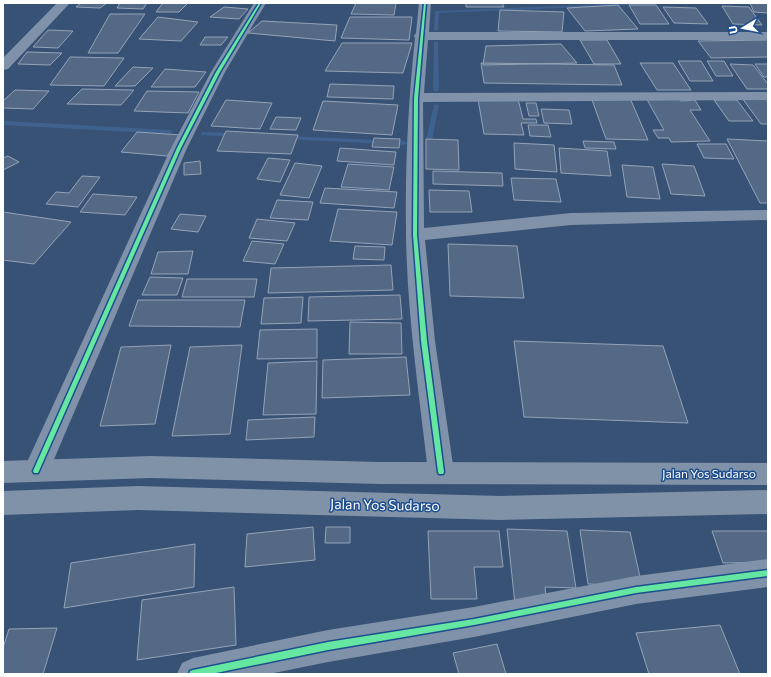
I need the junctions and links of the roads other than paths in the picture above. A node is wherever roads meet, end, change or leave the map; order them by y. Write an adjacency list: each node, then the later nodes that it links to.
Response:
1 (64, 3): 6 (street)
2 (260, 3): 11 (street)
3 (424, 3): 4 (street)
4 (420, 36): 5 (street); 8 (street)
5 (768, 36)
6 (3, 66)
7 (768, 96): 8 (street)
8 (416, 98): 10 (street)
9 (768, 215): 10 (street)
10 (415, 235): 13 (street)
11 (36, 471): 12 (highway, Jalan Yos Sudarso); 13 (highway, Jalan Yos Sudarso)
12 (3, 472)
13 (441, 472): 14 (highway, Jalan Yos Sudarso)
14 (634, 474): 15 (highway, Jalan Yos Sudarso); 18 (highway)
15 (768, 474)
16 (768, 502): 18 (highway, Jalan Yos Sudarso)
17 (3, 503): 18 (highway, Jalan Yos Sudarso)
18 (641, 504)
19 (768, 573): 20 (street)
20 (193, 674)

